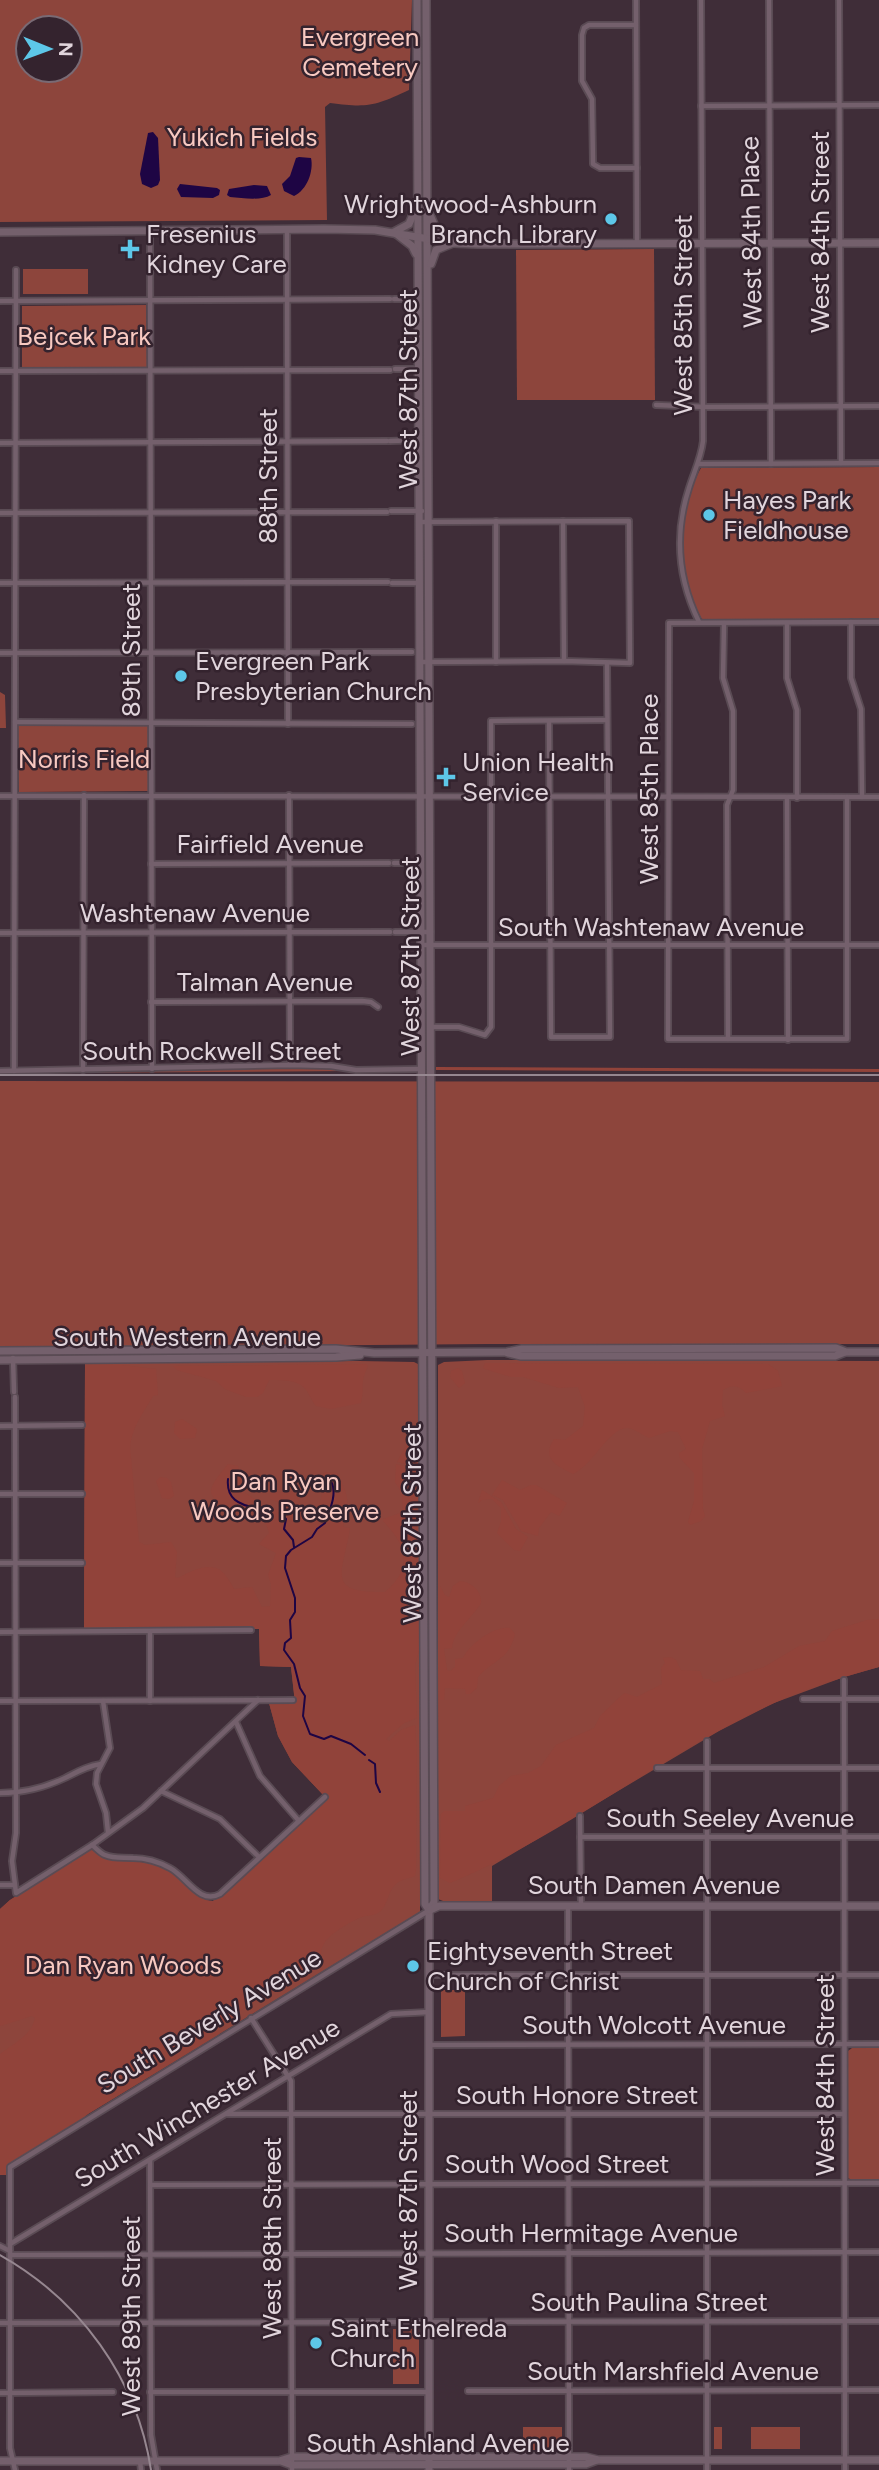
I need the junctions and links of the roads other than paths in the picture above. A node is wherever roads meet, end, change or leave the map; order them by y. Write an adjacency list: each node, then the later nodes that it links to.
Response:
1 (418, 0): 13 (main road, West 87th Street)
2 (426, 0): 14 (main road, West 87th Street)
3 (636, 0): 7 (street)
4 (701, 0): 11 (street, West 85th Street)
5 (769, 0): 8 (street, West 84th Place)
6 (839, 0): 9 (street, West 84th Street)
7 (636, 25): 12 (street); 12 (street)
8 (769, 105): 9 (street); 11 (street); 23 (street, West 84th Place)
9 (838, 105): 10 (street); 24 (street, West 84th Street)
10 (879, 105)
11 (701, 106): 22 (street, West 85th Street)
12 (637, 168): 26 (street)
13 (418, 192): 18 (main road); 19 (main road, West 87th Street)
14 (428, 210): 20 (main road, West 87th Street); 21 (main road)
15 (286, 229): 16 (main road); 18 (main road); 30 (street, 88th Street)
16 (150, 230): 17 (main road); 33 (street, 89th Street)
17 (0, 232)
18 (394, 232): 19 (main road); 27 (main road)
19 (418, 236): 20 (main road); 27 (main road, West 87th Street)
20 (428, 238): 21 (main road); 29 (main road, West 87th Street)
21 (453, 243): 26 (main road); 29 (main road)
22 (701, 243): 23 (main road); 26 (main road); 42 (street, West 85th Street)
23 (770, 243): 24 (main road); 45 (street, West 84th Place)
24 (839, 243): 25 (main road); 43 (street, West 84th Street)
25 (879, 243)
26 (637, 244)
27 (418, 258): 31 (main road, West 87th Street)
28 (16, 270): 32 (street)
29 (428, 271): 36 (main road, West 87th Street)
30 (287, 299): 31 (street); 33 (street); 38 (street, 88th Street)
31 (418, 299): 35 (main road, West 87th Street)
32 (16, 300): 33 (street); 34 (street); 40 (street)
33 (150, 300): 37 (street, 89th Street)
34 (0, 301)
35 (419, 369): 36 (main road); 38 (street); 46 (main road, West 87th Street)
36 (428, 369): 55 (main road, West 87th Street)
37 (150, 370): 38 (street); 40 (street); 48 (street, 89th Street)
38 (287, 370): 47 (street, 88th Street)
39 (0, 371): 40 (street)
40 (16, 371): 50 (street)
41 (656, 405): 42 (street)
42 (702, 406): 45 (street); 53 (street, West 85th Street)
43 (840, 406): 44 (street); 45 (street); 51 (street, West 84th Street)
44 (879, 406)
45 (771, 407): 54 (street, West 84th Place)
46 (420, 440): 47 (street); 55 (main road, West 87th Street)
47 (287, 441): 48 (street); 56 (street, 88th Street)
48 (150, 442): 50 (street); 59 (street, 89th Street)
49 (0, 443): 50 (street)
50 (16, 443): 58 (street)
51 (841, 463): 52 (street); 54 (street)
52 (879, 463)
53 (699, 464): 54 (street); 70 (street, West 85th Street)
54 (771, 464)
55 (425, 511): 56 (street); 62 (main road, West 87th Street)
56 (288, 512): 59 (street); 66 (street, 88th Street)
57 (0, 513): 58 (street)
58 (16, 513): 59 (street); 64 (street)
59 (150, 513): 65 (street, 89th Street)
60 (496, 521): 61 (street); 62 (street); 80 (street)
61 (563, 521): 78 (street); 81 (street)
62 (425, 522): 67 (main road, West 87th Street); 79 (main road, West 87th Street)
63 (0, 583): 64 (street)
64 (16, 583): 65 (street); 75 (street)
65 (150, 583): 66 (street); 76 (street, 89th Street)
66 (288, 583): 67 (street); 77 (street, 88th Street)
67 (421, 583): 79 (main road, West 87th Street)
68 (851, 622): 69 (street); 72 (street); 97 (street)
69 (879, 622)
70 (699, 623): 71 (street); 102 (street, West 85th Place)
71 (723, 623): 72 (street); 103 (street)
72 (787, 623): 95 (street)
73 (412, 652): 77 (street)
74 (0, 653): 75 (street)
75 (15, 653): 76 (street); 84 (street)
76 (151, 653): 77 (street); 85 (street, 89th Street)
77 (288, 653): 86 (street, 88th Street)
78 (564, 661): 80 (street); 81 (street)
79 (425, 662): 80 (street); 93 (main road, West 87th Street)
80 (496, 662)
81 (607, 663): 82 (street)
82 (607, 720): 83 (street); 101 (street)
83 (549, 721): 99 (street); 100 (street)
84 (15, 722): 85 (street); 92 (street)
85 (151, 723): 86 (street); 89 (street, 89th Street)
86 (288, 724): 87 (street)
87 (412, 724)
88 (84, 795): 89 (street); 92 (street); 111 (street)
89 (151, 795): 90 (street); 106 (street, 89th Street)
90 (289, 795): 93 (street); 104 (street)
91 (0, 796): 92 (street)
92 (15, 796): 110 (street)
93 (426, 796): 99 (street); 105 (main road, West 87th Street); 108 (main road, West 87th Street)
94 (787, 797): 95 (street); 103 (street); 121 (street)
95 (797, 797): 96 (street)
96 (847, 797): 97 (street); 114 (street)
97 (862, 797): 98 (street)
98 (879, 797)
99 (491, 798): 100 (street); 116 (street)
100 (550, 798): 101 (street); 117 (street)
101 (608, 798): 102 (street); 118 (street)
102 (668, 798): 103 (street); 119 (street, West 85th Place)
103 (730, 798): 120 (street)
104 (289, 863): 105 (street, Fairfield Avenue); 106 (street, Fairfield Avenue); 107 (street)
105 (422, 863): 108 (main road, West 87th Street)
106 (151, 864): 112 (street, 89th Street)
107 (289, 932): 108 (street, Washtenaw Avenue); 112 (street, Washtenaw Avenue); 123 (street)
108 (427, 932): 113 (main road, West 87th Street)
109 (0, 933): 110 (street, Washtenaw Avenue)
110 (15, 933): 111 (street, Washtenaw Avenue); 134 (street)
111 (83, 933): 112 (street, Washtenaw Avenue); 132 (street)
112 (151, 933): 124 (street, 89th Street)
113 (427, 945): 116 (street, South Washtenaw Avenue); 122 (main road, West 87th Street)
114 (848, 945): 115 (street, South Washtenaw Avenue); 121 (street, South Washtenaw Avenue); 128 (street)
115 (879, 945)
116 (492, 946): 117 (street, South Washtenaw Avenue); 126 (street)
117 (550, 946): 118 (street, South Washtenaw Avenue); 118 (street)
118 (608, 946): 119 (street, South Washtenaw Avenue)
119 (668, 946): 120 (street, South Washtenaw Avenue); 127 (street, West 85th Place)
120 (728, 946): 121 (street, South Washtenaw Avenue); 127 (street)
121 (787, 946): 128 (street)
122 (427, 994): 126 (main road, West 87th Street); 131 (main road, West 87th Street)
123 (289, 1001): 124 (street, Talman Avenue); 125 (street, Talman Avenue); 129 (street)
124 (151, 1002): 130 (street, 89th Street)
125 (378, 1007)
126 (431, 1027): 136 (main road, West 87th Street)
127 (728, 1039): 128 (street)
128 (788, 1040)
129 (290, 1065): 130 (street, South Rockwell Street); 131 (street, South Rockwell Street)
130 (152, 1069): 132 (street, South Rockwell Street)
131 (423, 1069): 136 (main road, West 87th Street)
132 (83, 1070): 134 (street, South Rockwell Street)
133 (0, 1071): 134 (street, South Rockwell Street)
134 (14, 1071)
135 (0, 1351): 138 (main road, South Western Avenue)
136 (428, 1352): 137 (main road, South Western Avenue); 138 (main road, South Western Avenue); 190 (main road, West 87th Street)
137 (879, 1352)
138 (13, 1355): 139 (main road, South Western Avenue); 142 (street)
139 (0, 1360)
140 (82, 1425): 142 (street)
141 (0, 1426): 142 (street)
142 (15, 1426): 144 (street)
143 (0, 1494): 144 (street)
144 (14, 1494): 145 (street); 147 (street)
145 (82, 1494)
146 (0, 1563): 147 (street)
147 (14, 1563): 148 (street); 151 (street)
148 (82, 1563)
149 (251, 1630): 152 (street)
150 (0, 1632): 151 (street)
151 (14, 1632): 152 (street); 160 (street)
152 (150, 1632): 162 (street)
153 (844, 1679): 155 (street, West 84th Street)
154 (803, 1699): 155 (street)
155 (844, 1699): 156 (street); 168 (street, West 84th Street)
156 (879, 1699)
157 (258, 1700): 158 (street); 162 (street); 163 (street)
158 (293, 1700)
159 (0, 1701): 160 (street)
160 (15, 1701): 161 (street); 172 (street)
161 (103, 1701): 162 (street); 165 (street)
162 (150, 1701)
163 (236, 1722): 170 (street); 175 (street)
164 (707, 1741): 167 (street)
165 (102, 1763): 172 (street); 176 (street)
166 (657, 1768): 167 (street)
167 (706, 1768): 168 (street); 178 (street)
168 (844, 1768): 169 (street); 179 (street, West 84th Street)
169 (879, 1768)
170 (161, 1791): 176 (street); 182 (street)
171 (0, 1793): 172 (street)
172 (15, 1793): 184 (street)
173 (325, 1797): 175 (street)
174 (580, 1816): 177 (street)
175 (299, 1821): 182 (street)
176 (108, 1833): 181 (street)
177 (580, 1837): 178 (street, South Seeley Avenue); 186 (street)
178 (706, 1837): 179 (street, South Seeley Avenue); 187 (street)
179 (844, 1837): 180 (street, South Seeley Avenue); 188 (street, West 84th Street)
180 (879, 1837)
181 (92, 1845): 182 (street); 184 (street)
182 (259, 1857)
183 (0, 1885): 184 (street)
184 (15, 1885)
185 (568, 1906): 186 (main road, South Damen Avenue); 190 (main road, South Damen Avenue); 192 (street)
186 (581, 1906): 187 (main road, South Damen Avenue)
187 (706, 1906): 188 (main road, South Damen Avenue); 193 (street)
188 (844, 1906): 189 (main road, South Damen Avenue); 194 (street, West 84th Street)
189 (879, 1906)
190 (429, 1910): 191 (main road, West 87th Street); 197 (street, South Beverly Avenue)
191 (429, 1975): 192 (street); 196 (main road, West 87th Street)
192 (568, 1975): 193 (street); 201 (street)
193 (706, 1975): 194 (street); 202 (street)
194 (844, 1975): 195 (street); 198 (street, West 84th Street)
195 (879, 1975)
196 (429, 2012): 200 (main road, West 87th Street); 203 (street, South Winchester Avenue)
197 (251, 2018): 203 (street, West 88th Street); 219 (street, South Beverly Avenue)
198 (844, 2044): 199 (street, South Wolcott Avenue); 202 (street, South Wolcott Avenue); 208 (street, West 84th Street)
199 (879, 2044)
200 (429, 2045): 201 (street, South Wolcott Avenue); 209 (main road, West 87th Street)
201 (568, 2045): 202 (street, South Wolcott Avenue); 206 (street)
202 (706, 2045): 207 (street)
203 (288, 2076): 204 (street, South Winchester Avenue); 205 (street, West 88th Street)
204 (226, 2114): 205 (street, South Honore Street); 210 (street, South Winchester Avenue)
205 (291, 2114): 209 (street, South Honore Street); 216 (street, West 88th Street)
206 (568, 2114): 207 (street, South Honore Street); 209 (street, South Honore Street); 212 (street)
207 (706, 2114): 208 (street, South Honore Street); 213 (street)
208 (845, 2114): 214 (street, West 84th Street)
209 (429, 2115): 211 (main road, West 87th Street)
210 (150, 2161): 217 (street, West 89th Street); 219 (street, South Winchester Avenue)
211 (429, 2183): 212 (street, South Wood Street); 216 (street, South Wood Street); 223 (main road, West 87th Street)
212 (568, 2183): 213 (street, South Wood Street); 224 (street)
213 (706, 2183): 214 (street, South Wood Street); 220 (street)
214 (845, 2183): 215 (street, South Wood Street); 221 (street, West 84th Street)
215 (879, 2183)
216 (291, 2184): 217 (street, South Wood Street); 226 (street, West 88th Street)
217 (151, 2185): 225 (street, West 89th Street)
218 (0, 2246): 219 (street, South Hermitage Avenue)
219 (10, 2250): 225 (street, South Hermitage Avenue); 234 (street)
220 (706, 2252): 221 (street, South Hermitage Avenue); 224 (street, South Hermitage Avenue); 232 (street)
221 (845, 2252): 222 (street, South Hermitage Avenue); 227 (street, West 84th Street)
222 (879, 2252)
223 (429, 2253): 224 (street, South Hermitage Avenue); 226 (street, South Hermitage Avenue); 230 (main road, West 87th Street)
224 (568, 2253): 231 (street)
225 (151, 2254): 226 (street, South Hermitage Avenue); 235 (street, West 89th Street)
226 (291, 2254): 229 (street, West 88th Street)
227 (845, 2321): 228 (street, South Paulina Street); 232 (street, South Paulina Street); 238 (street, West 84th Street)
228 (879, 2321)
229 (291, 2322): 230 (street, South Paulina Street); 235 (street, South Paulina Street); 243 (street, West 88th Street)
230 (429, 2322): 231 (street, South Paulina Street); 244 (main road, West 87th Street)
231 (568, 2322): 232 (street, South Paulina Street); 236 (street)
232 (706, 2322): 237 (street)
233 (0, 2323): 234 (street, South Paulina Street)
234 (10, 2323): 235 (street, South Paulina Street); 246 (street)
235 (150, 2323): 242 (street, West 89th Street)
236 (569, 2390): 237 (street, South Marshfield Avenue); 240 (street, South Marshfield Avenue); 255 (street)
237 (706, 2390): 238 (street, South Marshfield Avenue); 247 (street)
238 (845, 2390): 239 (street, South Marshfield Avenue); 248 (street, West 84th Street)
239 (879, 2390)
240 (468, 2391)
241 (113, 2392): 246 (street)
242 (150, 2392): 243 (street); 252 (street, West 89th Street)
243 (292, 2392): 244 (street); 253 (street, West 88th Street)
244 (429, 2392): 254 (main road, West 87th Street)
245 (0, 2393): 246 (street)
246 (10, 2393): 256 (street)
247 (707, 2459): 248 (main road, South Ashland Avenue); 255 (main road, South Ashland Avenue); 259 (street)
248 (845, 2459): 249 (main road, South Ashland Avenue); 260 (street, West 84th Street)
249 (879, 2459)
250 (0, 2461): 256 (main road, South Ashland Avenue)
251 (140, 2461): 252 (main road, South Ashland Avenue); 256 (main road, South Ashland Avenue); 257 (street)
252 (155, 2461): 253 (main road, South Ashland Avenue); 258 (street, West 89th Street)
253 (292, 2464): 254 (main road, South Ashland Avenue)
254 (429, 2464): 255 (main road, South Ashland Avenue)
255 (569, 2464)
256 (14, 2466)
257 (141, 2470)
258 (157, 2470)
259 (707, 2470)
260 (845, 2470)

